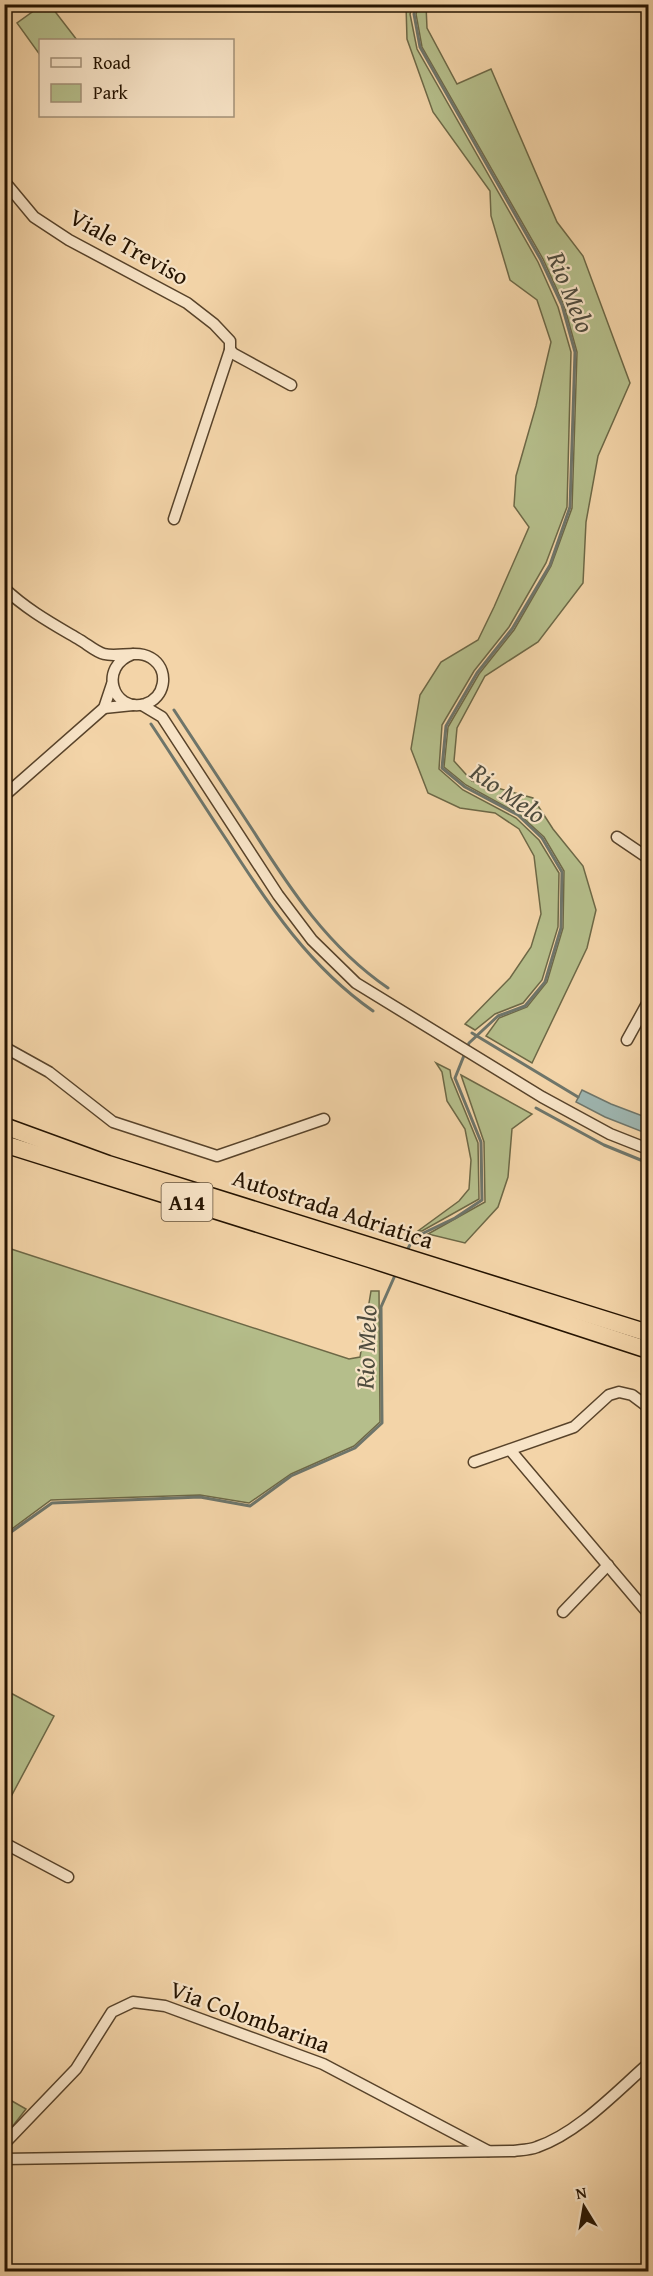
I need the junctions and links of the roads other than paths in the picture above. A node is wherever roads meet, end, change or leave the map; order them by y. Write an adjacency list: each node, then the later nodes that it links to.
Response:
1 (4, 181): 2 (street, Viale Treviso)
2 (230, 350): 3 (street, Viale Treviso); 4 (street)
3 (291, 385)
4 (174, 519)
5 (4, 588): 6 (street)
6 (104, 654): 7 (street); 8 (street)
7 (133, 654): 8 (street); 9 (street)
8 (112, 680): 10 (street); 11 (street)
9 (161, 691): 10 (street); 12 (street)
10 (138, 705): 11 (street); 12 (street)
11 (104, 708): 13 (street)
12 (162, 717): 22 (street)
13 (4, 796)
14 (616, 837): 15 (street)
15 (648, 858)
16 (648, 1002): 17 (street)
17 (627, 1040)
18 (4, 1047): 19 (street)
19 (324, 1119)
20 (4, 1126): 23 (highway, Autostrada Adriatica / A14)
21 (4, 1144): 24 (highway, Autostrada Adriatica / A14)
22 (648, 1149)
23 (648, 1333)
24 (648, 1350)
25 (648, 1407): 26 (street)
26 (511, 1451): 27 (street); 28 (street)
27 (474, 1462)
28 (608, 1565): 29 (street); 30 (street)
29 (563, 1612)
30 (648, 1613)
31 (4, 1843): 32 (street)
32 (68, 1877)
33 (648, 2064): 35 (street)
34 (4, 2144): 35 (street, Via Colombarina)
35 (491, 2153): 36 (street)
36 (4, 2159)

